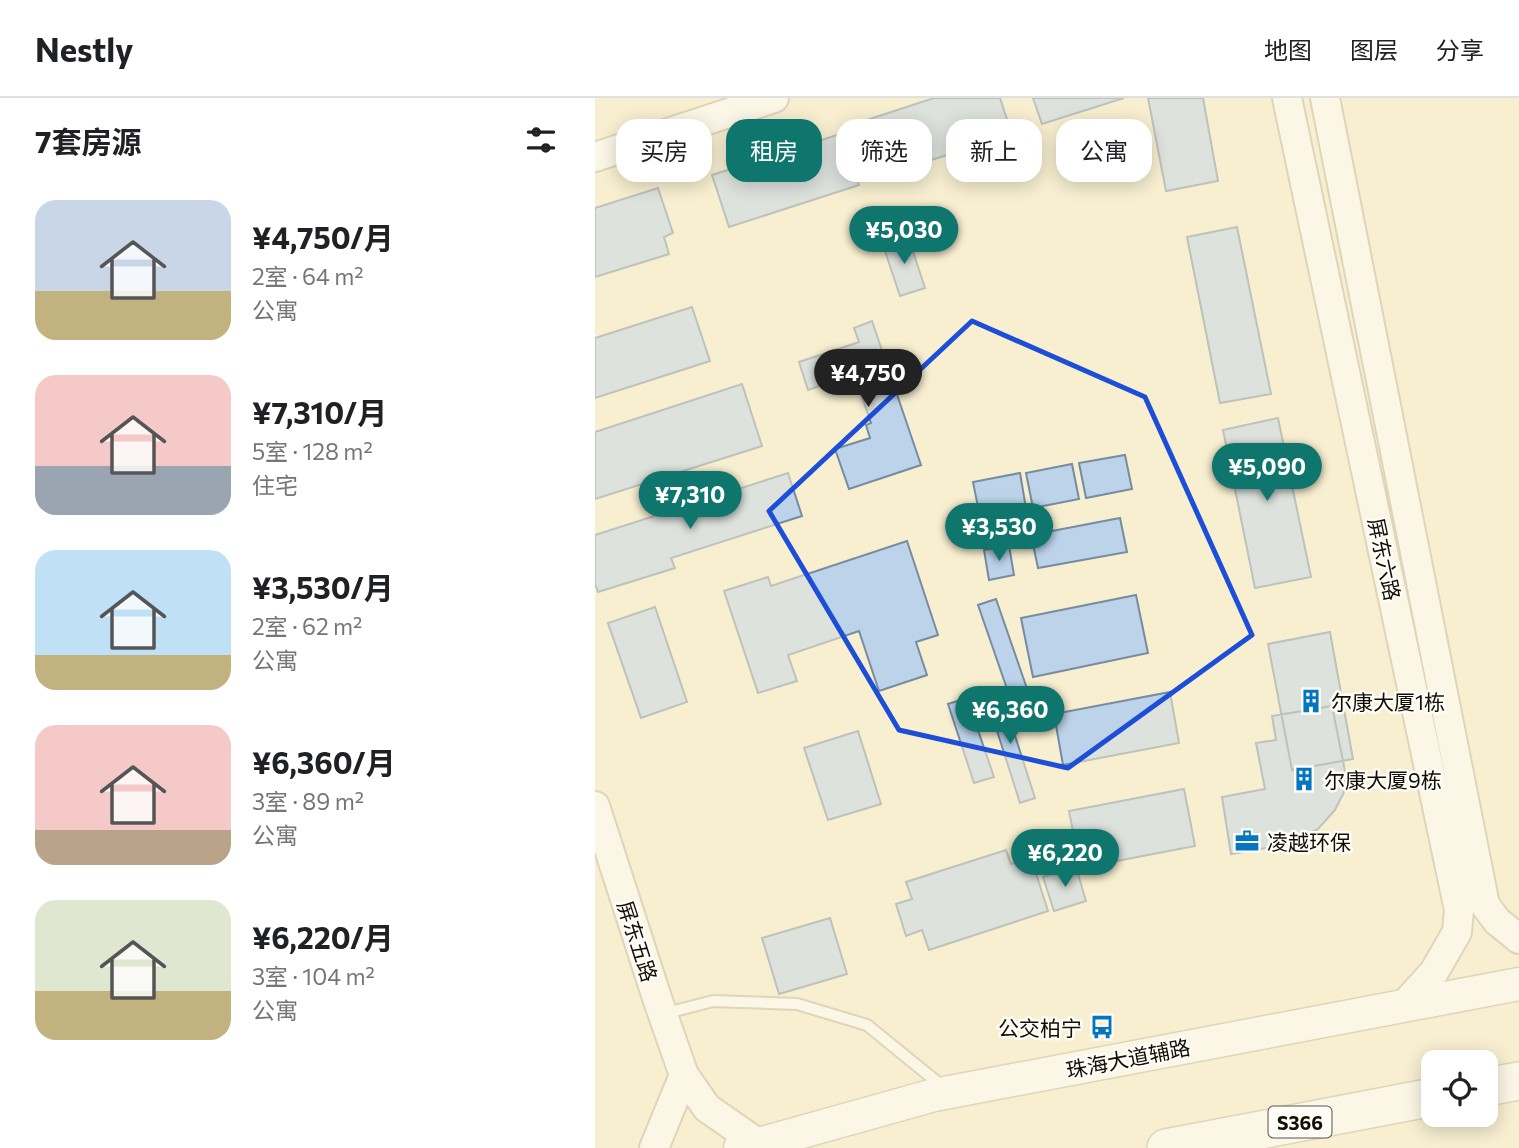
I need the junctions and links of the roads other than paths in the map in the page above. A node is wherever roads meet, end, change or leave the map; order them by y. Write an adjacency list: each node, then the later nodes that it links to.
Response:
1 (774, 98): 4 (street)
2 (1287, 98): 8 (street, 屏东六路)
3 (1325, 98): 6 (street, 屏东六路)
4 (595, 157)
5 (595, 806): 9 (street, 屏东五路)
6 (1519, 939)
7 (1519, 984): 8 (main road, 珠海大道辅路)
8 (1404, 1005): 13 (main road, 珠海大道辅路)
9 (662, 1014): 10 (street, 屏东五路); 13 (lane)
10 (684, 1075): 15 (street, 屏东五路); 16 (street)
11 (1519, 1081): 12 (highway)
12 (1498, 1085)
13 (949, 1093): 15 (main road, 珠海大道辅路)
14 (1421, 1099): 17 (highway, S366)
15 (749, 1146)
16 (654, 1148)
17 (1167, 1148)

